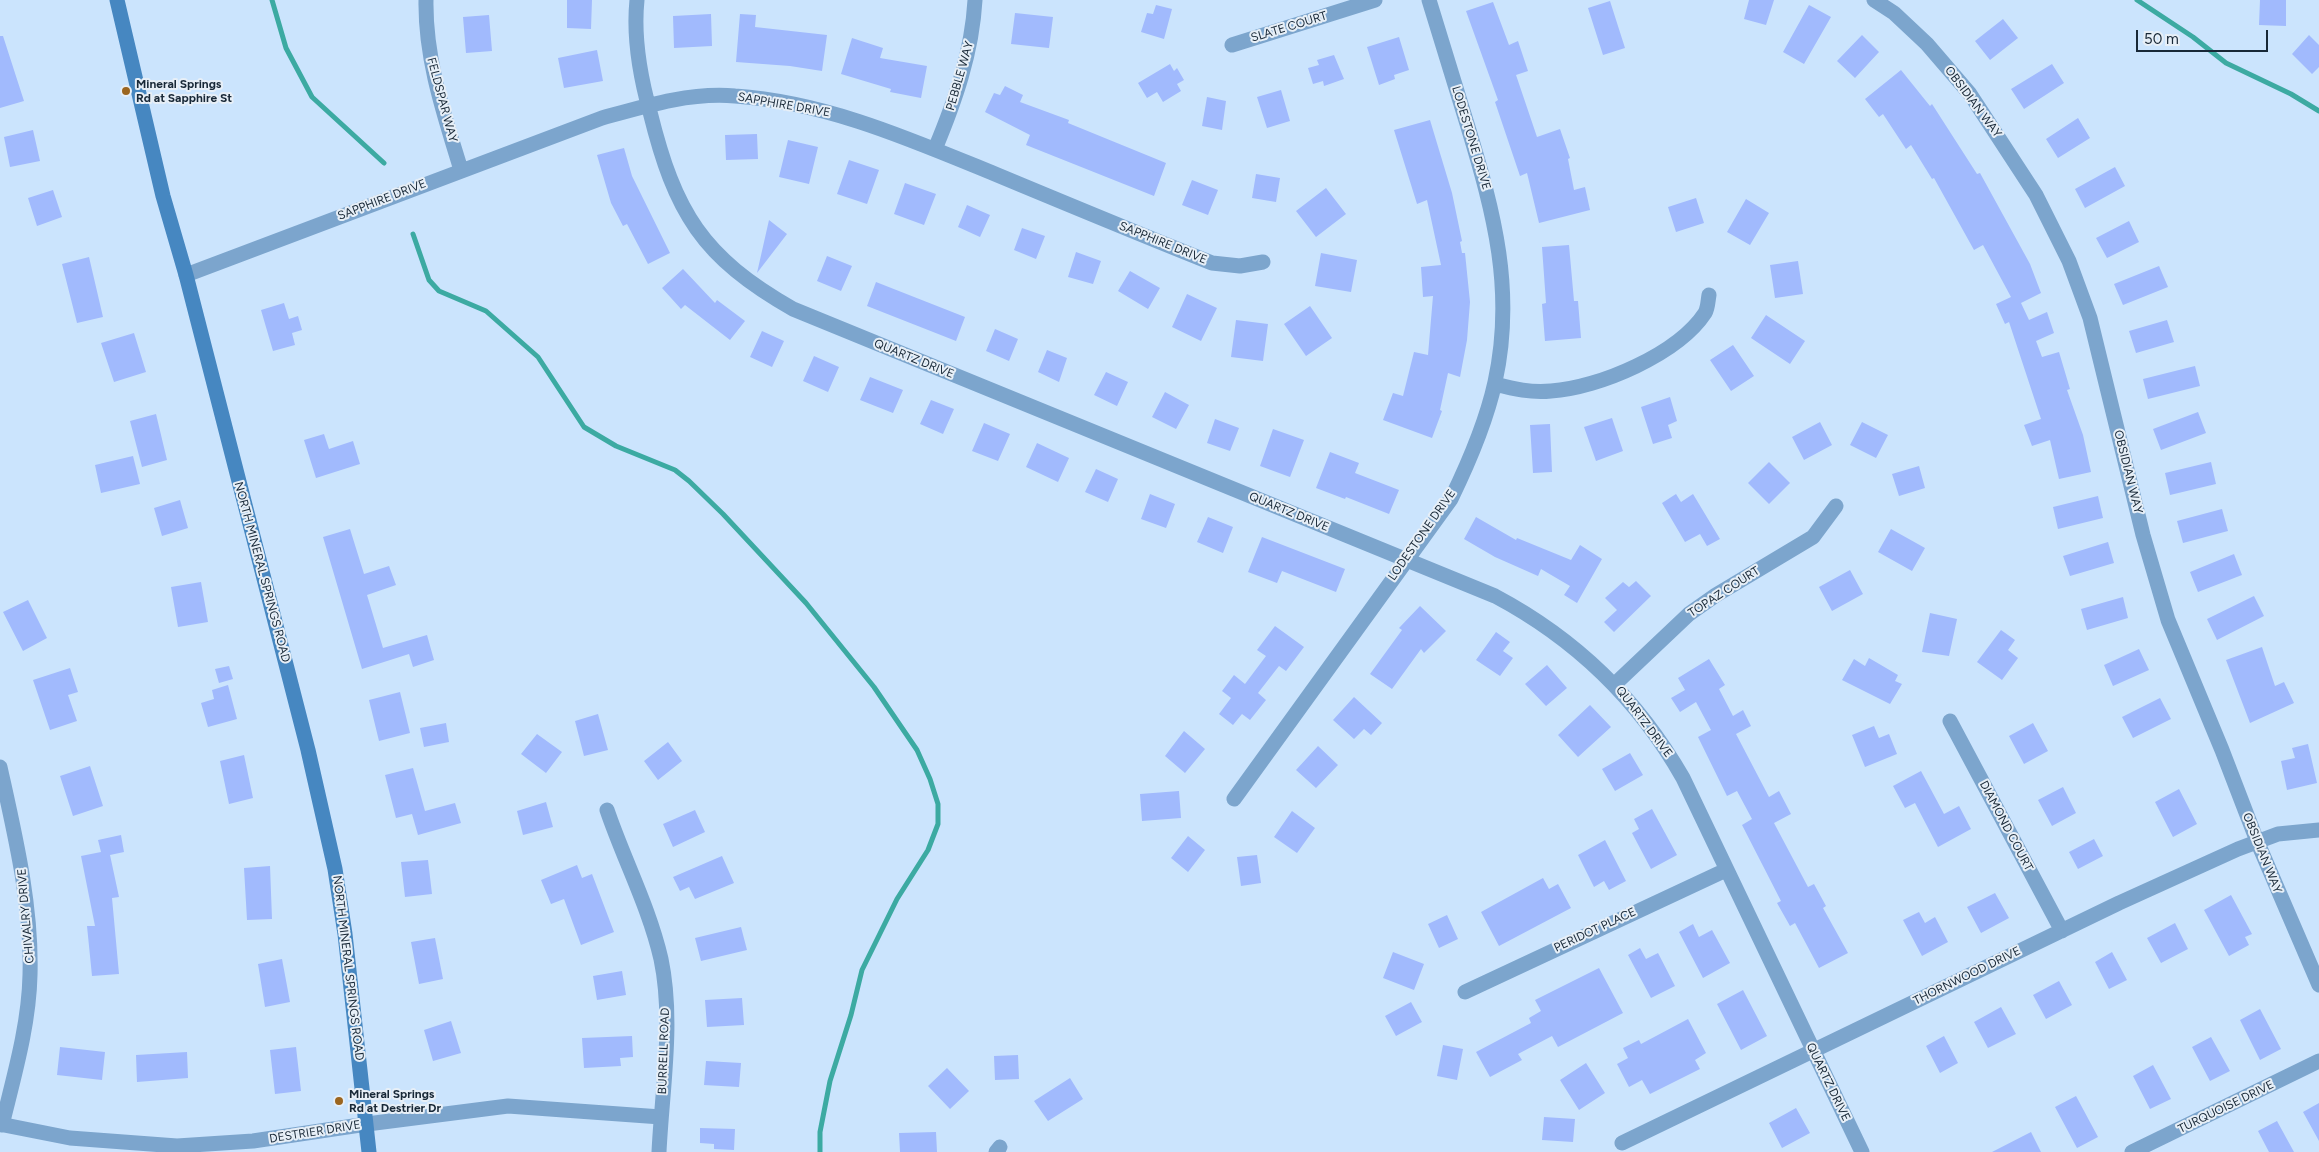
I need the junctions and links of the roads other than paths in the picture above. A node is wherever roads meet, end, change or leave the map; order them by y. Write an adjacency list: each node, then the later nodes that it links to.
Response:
1 (117, 0): 13 (street, NORTH MINERAL SPRINGS ROAD)
2 (426, 0): 11 (street, FELDSPAR WAY)
3 (637, 0): 9 (street, QUARTZ DRIVE)
4 (975, 0): 10 (street, PEBBLE WAY)
5 (1375, 0): 8 (street, SLATE COURT)
6 (1429, 0): 15 (street, LODESTONE DRIVE)
7 (1874, 0): 24 (street, OBSIDIAN WAY)
8 (1232, 45)
9 (648, 105): 10 (street, SAPPHIRE DRIVE); 11 (street, SAPPHIRE DRIVE); 17 (street, QUARTZ DRIVE)
10 (935, 149): 12 (street, SAPPHIRE DRIVE)
11 (461, 170): 13 (street, SAPPHIRE DRIVE)
12 (1263, 262)
13 (186, 275): 32 (street, NORTH MINERAL SPRINGS ROAD)
14 (1709, 294): 15 (street)
15 (1495, 384): 17 (street, LODESTONE DRIVE)
16 (1836, 506): 18 (street, TOPAZ COURT)
17 (1406, 559): 18 (street, QUARTZ DRIVE); 21 (street, LODESTONE DRIVE)
18 (1615, 684): 25 (street, QUARTZ DRIVE)
19 (1950, 721): 26 (street, DIAMOND COURT)
20 (0, 767): 33 (street, CHIVALRY DRIVE)
21 (1234, 799)
22 (607, 810): 31 (street, BURRELL ROAD)
23 (2319, 830): 24 (street, THORNWOOD DRIVE)
24 (2257, 841): 26 (street, THORNWOOD DRIVE); 27 (street, OBSIDIAN WAY)
25 (1726, 870): 28 (street, PERIDOT PLACE); 29 (street, QUARTZ DRIVE)
26 (2062, 931): 29 (street, THORNWOOD DRIVE)
27 (2319, 985)
28 (1465, 992)
29 (1812, 1050): 34 (street, THORNWOOD DRIVE); 37 (street, QUARTZ DRIVE)
30 (2319, 1062): 38 (street, TURQUOISE DRIVE)
31 (661, 1117): 32 (street, DESTRIER DRIVE); 36 (street, BURRELL ROAD)
32 (366, 1124): 33 (street, DESTRIER DRIVE); 35 (street, NORTH MINERAL SPRINGS ROAD)
33 (1, 1125)
34 (1622, 1143)
35 (369, 1152)
36 (659, 1152)
37 (1862, 1152)
38 (2132, 1152)

